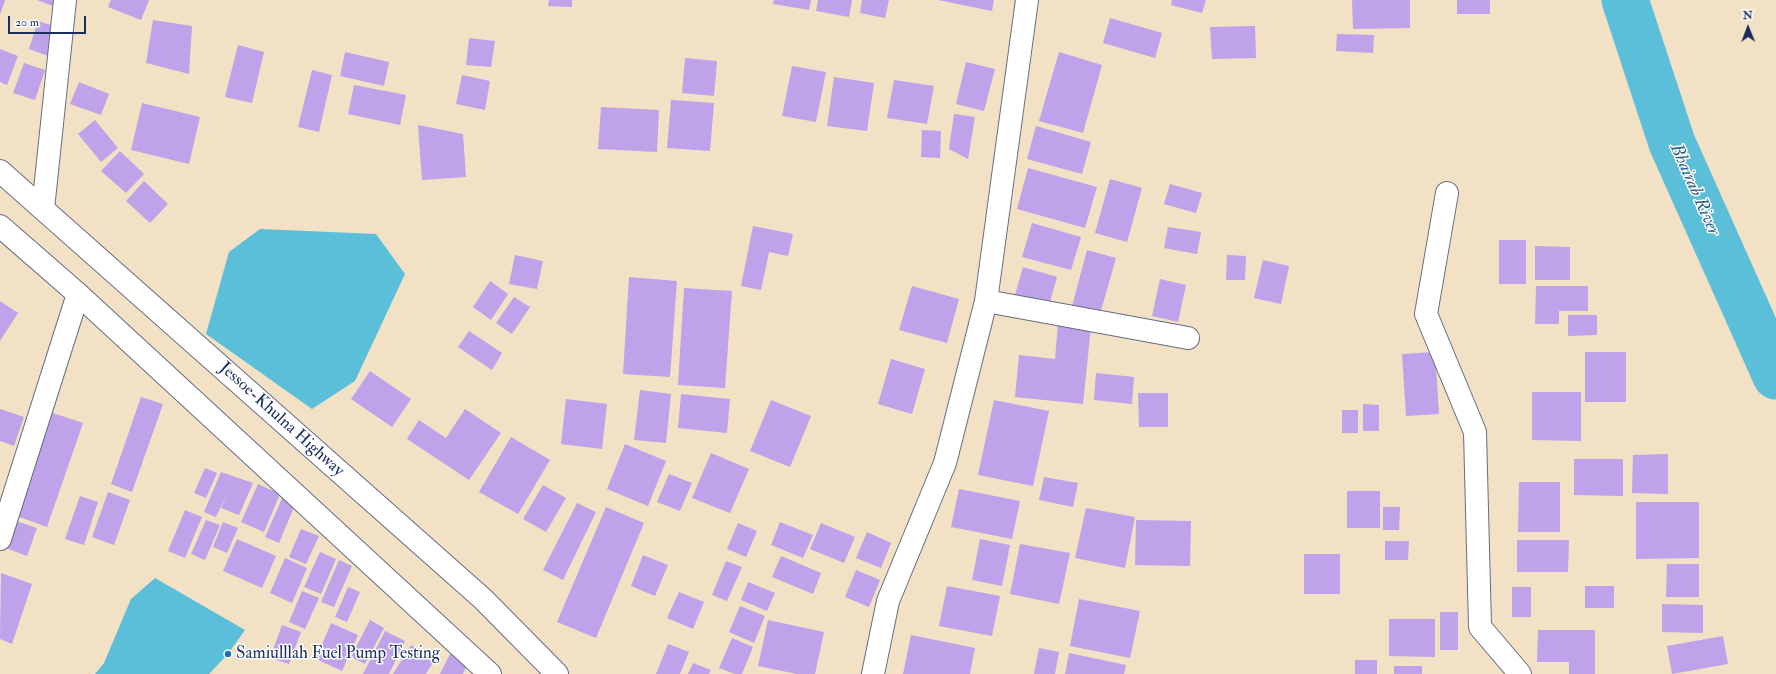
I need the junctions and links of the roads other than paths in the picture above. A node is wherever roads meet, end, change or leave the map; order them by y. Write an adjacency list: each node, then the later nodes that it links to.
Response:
1 (65, 0): 5 (main road)
2 (1027, 0): 8 (main road)
3 (0, 171): 5 (main road, Jessoe-Khulna Highway)
4 (1447, 193): 14 (main road)
5 (43, 209): 12 (main road, Jessoe-Khulna Highway)
6 (0, 226): 7 (main road)
7 (78, 294): 10 (main road); 11 (main road)
8 (986, 302): 9 (main road); 13 (main road)
9 (1188, 338)
10 (0, 539)
11 (490, 674)
12 (557, 674)
13 (873, 674)
14 (1520, 674)

